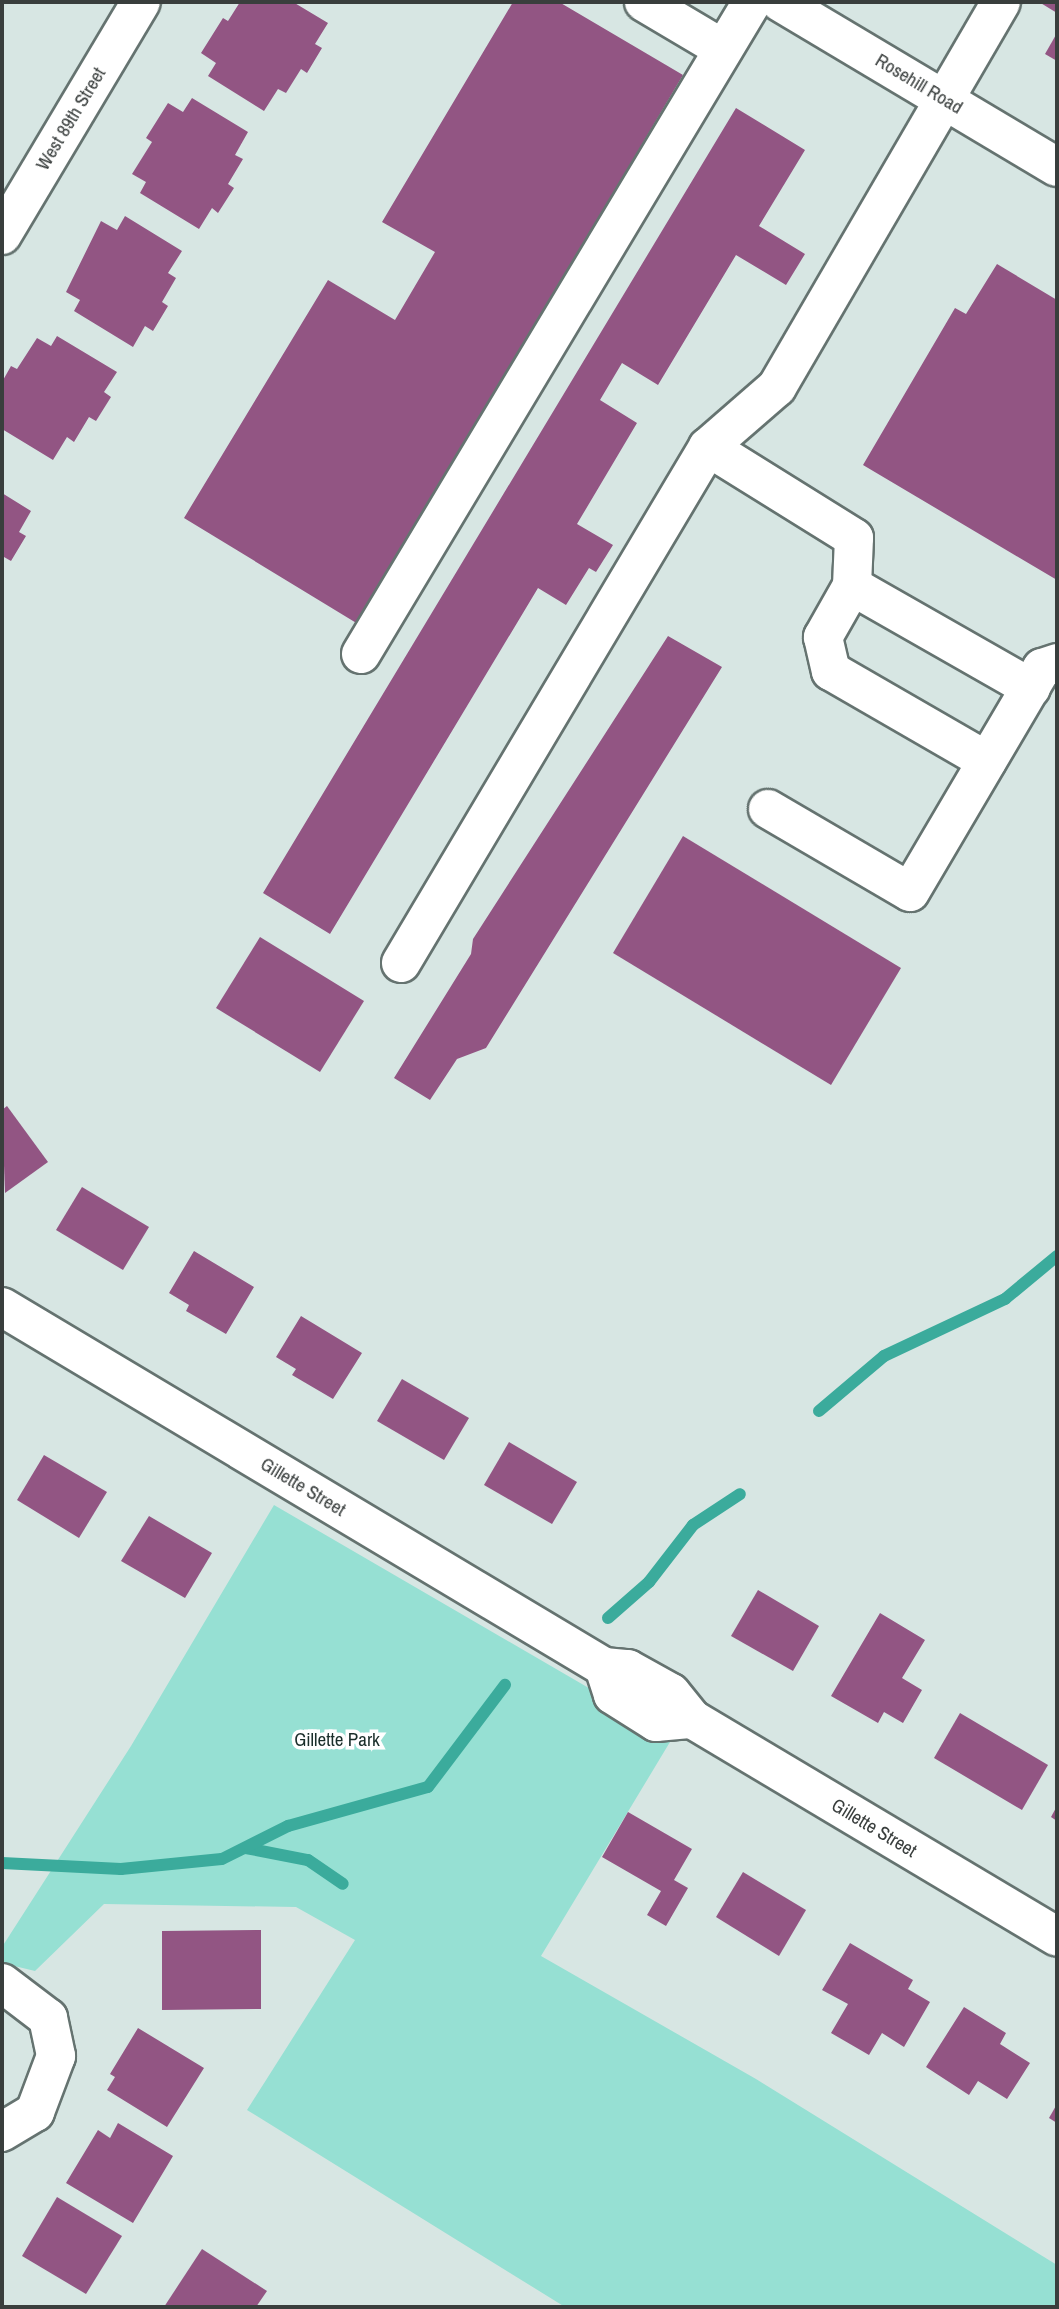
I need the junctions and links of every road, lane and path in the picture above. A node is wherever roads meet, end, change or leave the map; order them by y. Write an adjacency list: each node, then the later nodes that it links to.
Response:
1 (141, 2): 9 (street, West 89th Street)
2 (644, 2): 6 (street)
3 (752, 2): 6 (street)
4 (780, 2): 7 (street, Rosehill Road)
5 (1001, 2): 7 (street)
6 (723, 49): 12 (street)
7 (943, 99): 8 (street, Rosehill Road); 10 (street)
8 (1057, 167)
9 (2, 235)
10 (708, 447): 11 (street); 16 (street)
11 (852, 586): 13 (street); 14 (street)
12 (361, 654)
13 (1044, 675): 14 (street)
14 (988, 761): 15 (street)
15 (768, 809)
16 (401, 963)
17 (2, 1307): 18 (street, Gillette Street)
18 (1057, 1937)
19 (2, 1983): 20 (street)
20 (2, 2132)

